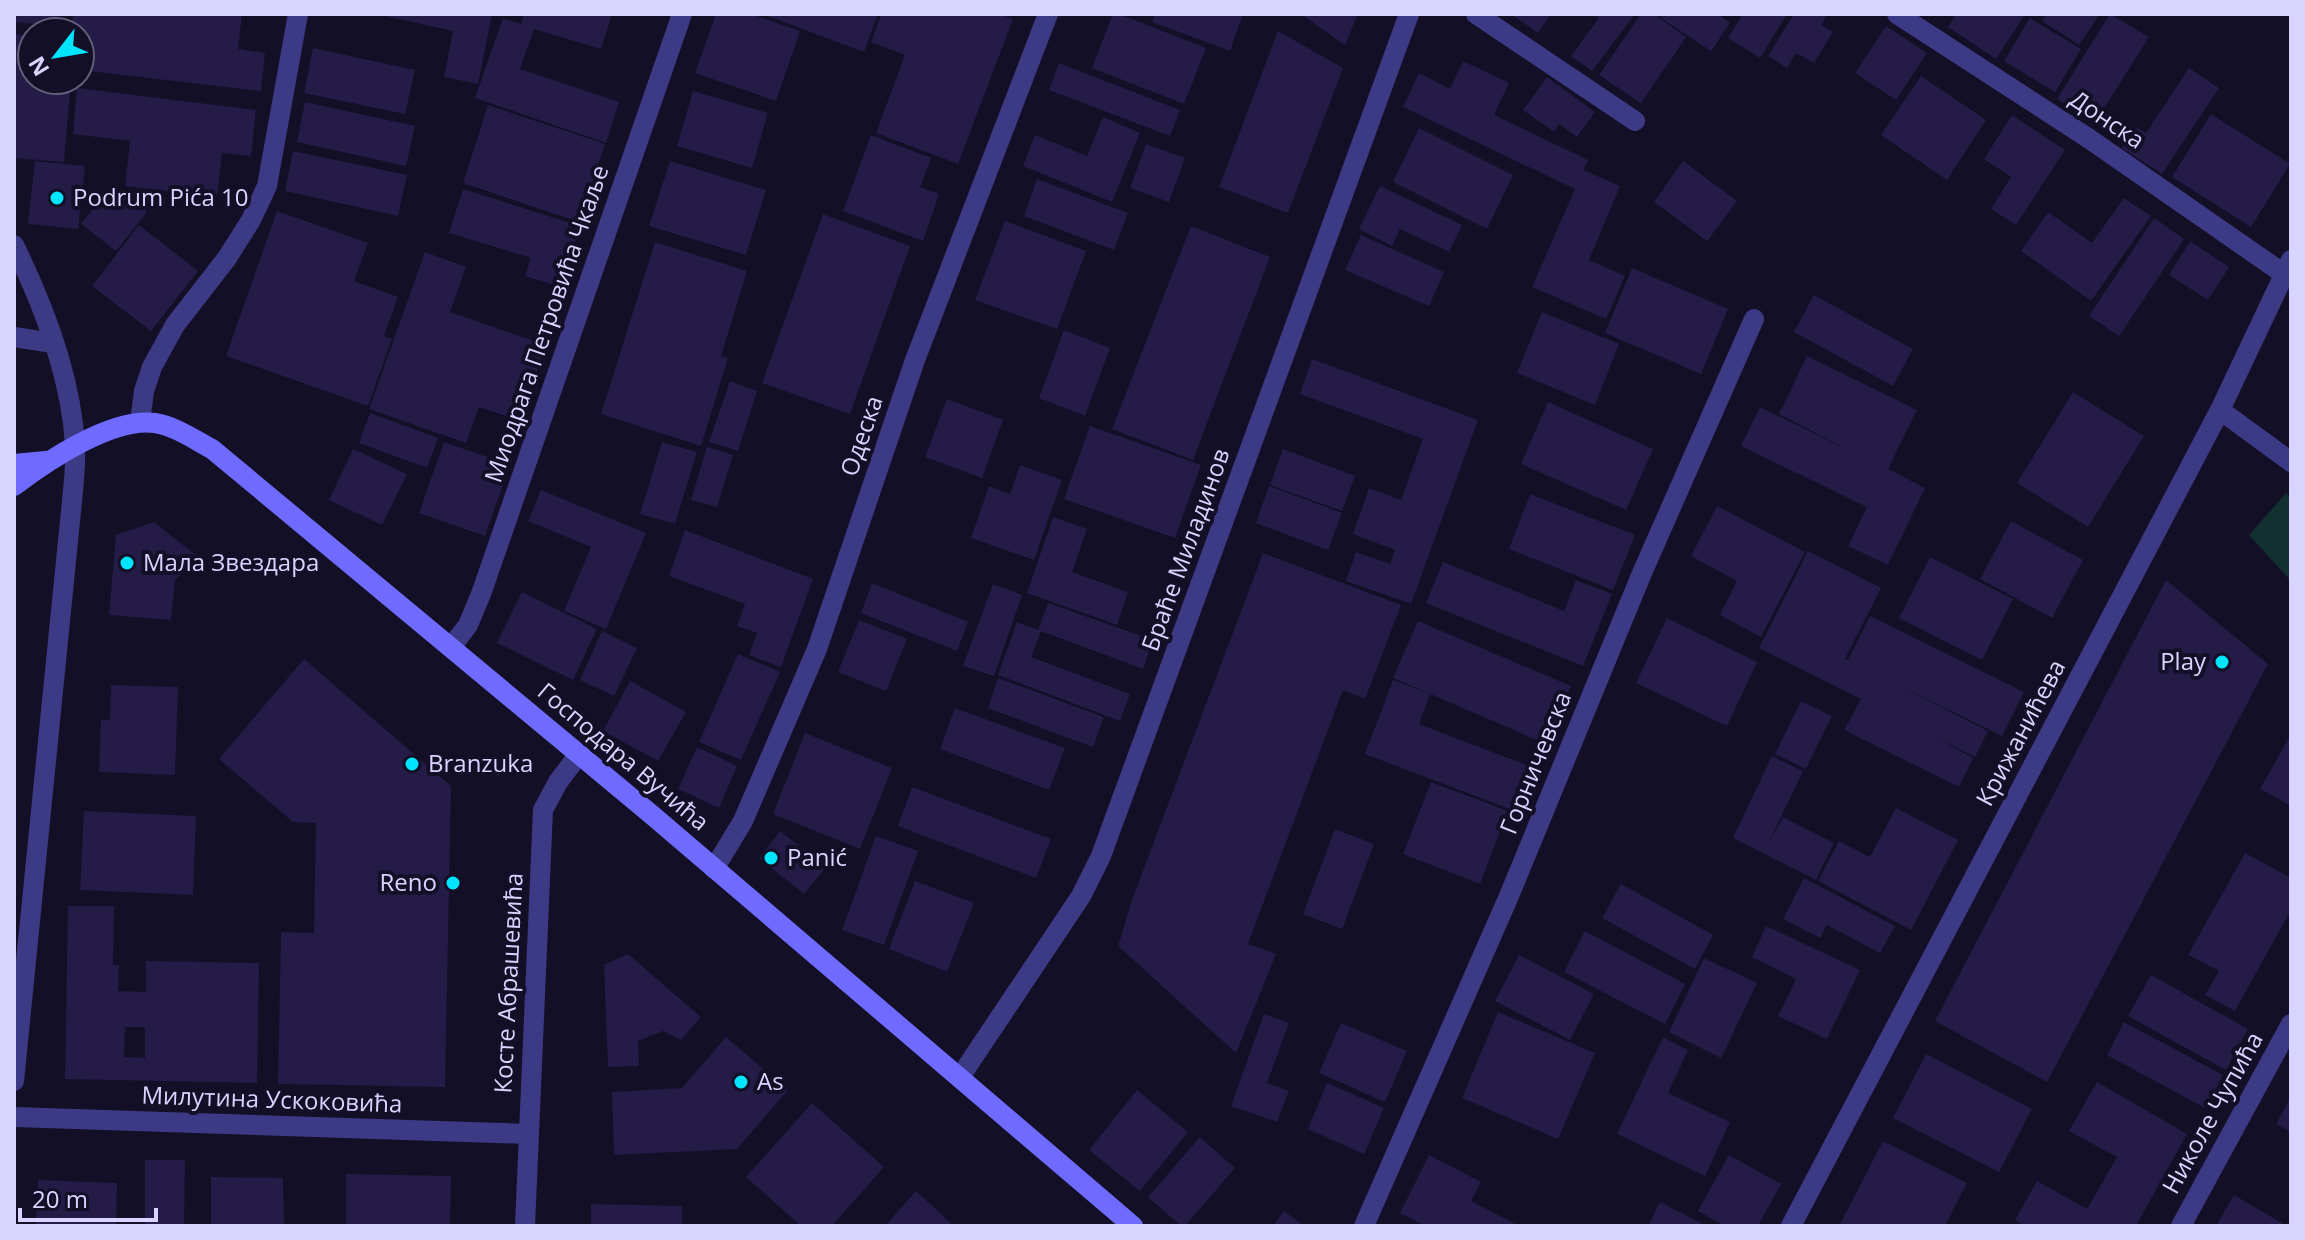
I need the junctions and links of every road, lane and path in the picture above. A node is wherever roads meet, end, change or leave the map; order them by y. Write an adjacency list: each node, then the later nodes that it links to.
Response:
1 (298, 14): 14 (street)
2 (682, 14): 20 (street, Миодрага Петровића Чкаље)
3 (1048, 14): 22 (street, Одеска)
4 (1409, 14): 24 (street, Браће Миладинов)
5 (1476, 14): 7 (street)
6 (1897, 14): 9 (street, Донска)
7 (1635, 121)
8 (14, 245): 12 (street)
9 (2288, 267): 13 (street, Крижанићева)
10 (1754, 319): 30 (street, Горничевска)
11 (14, 337): 12 (street)
12 (53, 343): 15 (street)
13 (2220, 410): 17 (street); 31 (street, Крижанићева)
14 (140, 422): 15 (main road); 20 (main road, Господара Вучића)
15 (75, 446): 16 (main road); 25 (street)
16 (46, 461): 18 (main road); 19 (main road)
17 (2291, 462)
18 (14, 464)
19 (14, 486)
20 (452, 646): 21 (main road, Господара Вучића)
21 (579, 754): 22 (main road, Господара Вучића); 27 (street, Косте Абрашевића)
22 (714, 869): 24 (main road, Господара Вучића)
23 (2291, 1024): 32 (street, Николе Чупића)
24 (960, 1077): 29 (main road, Господара Вучића)
25 (14, 1081)
26 (14, 1117): 27 (street, Милутина Ускоковића)
27 (529, 1134): 28 (street, Косте Абрашевића)
28 (525, 1226)
29 (1133, 1226)
30 (1364, 1226)
31 (1791, 1226)
32 (2181, 1226)

